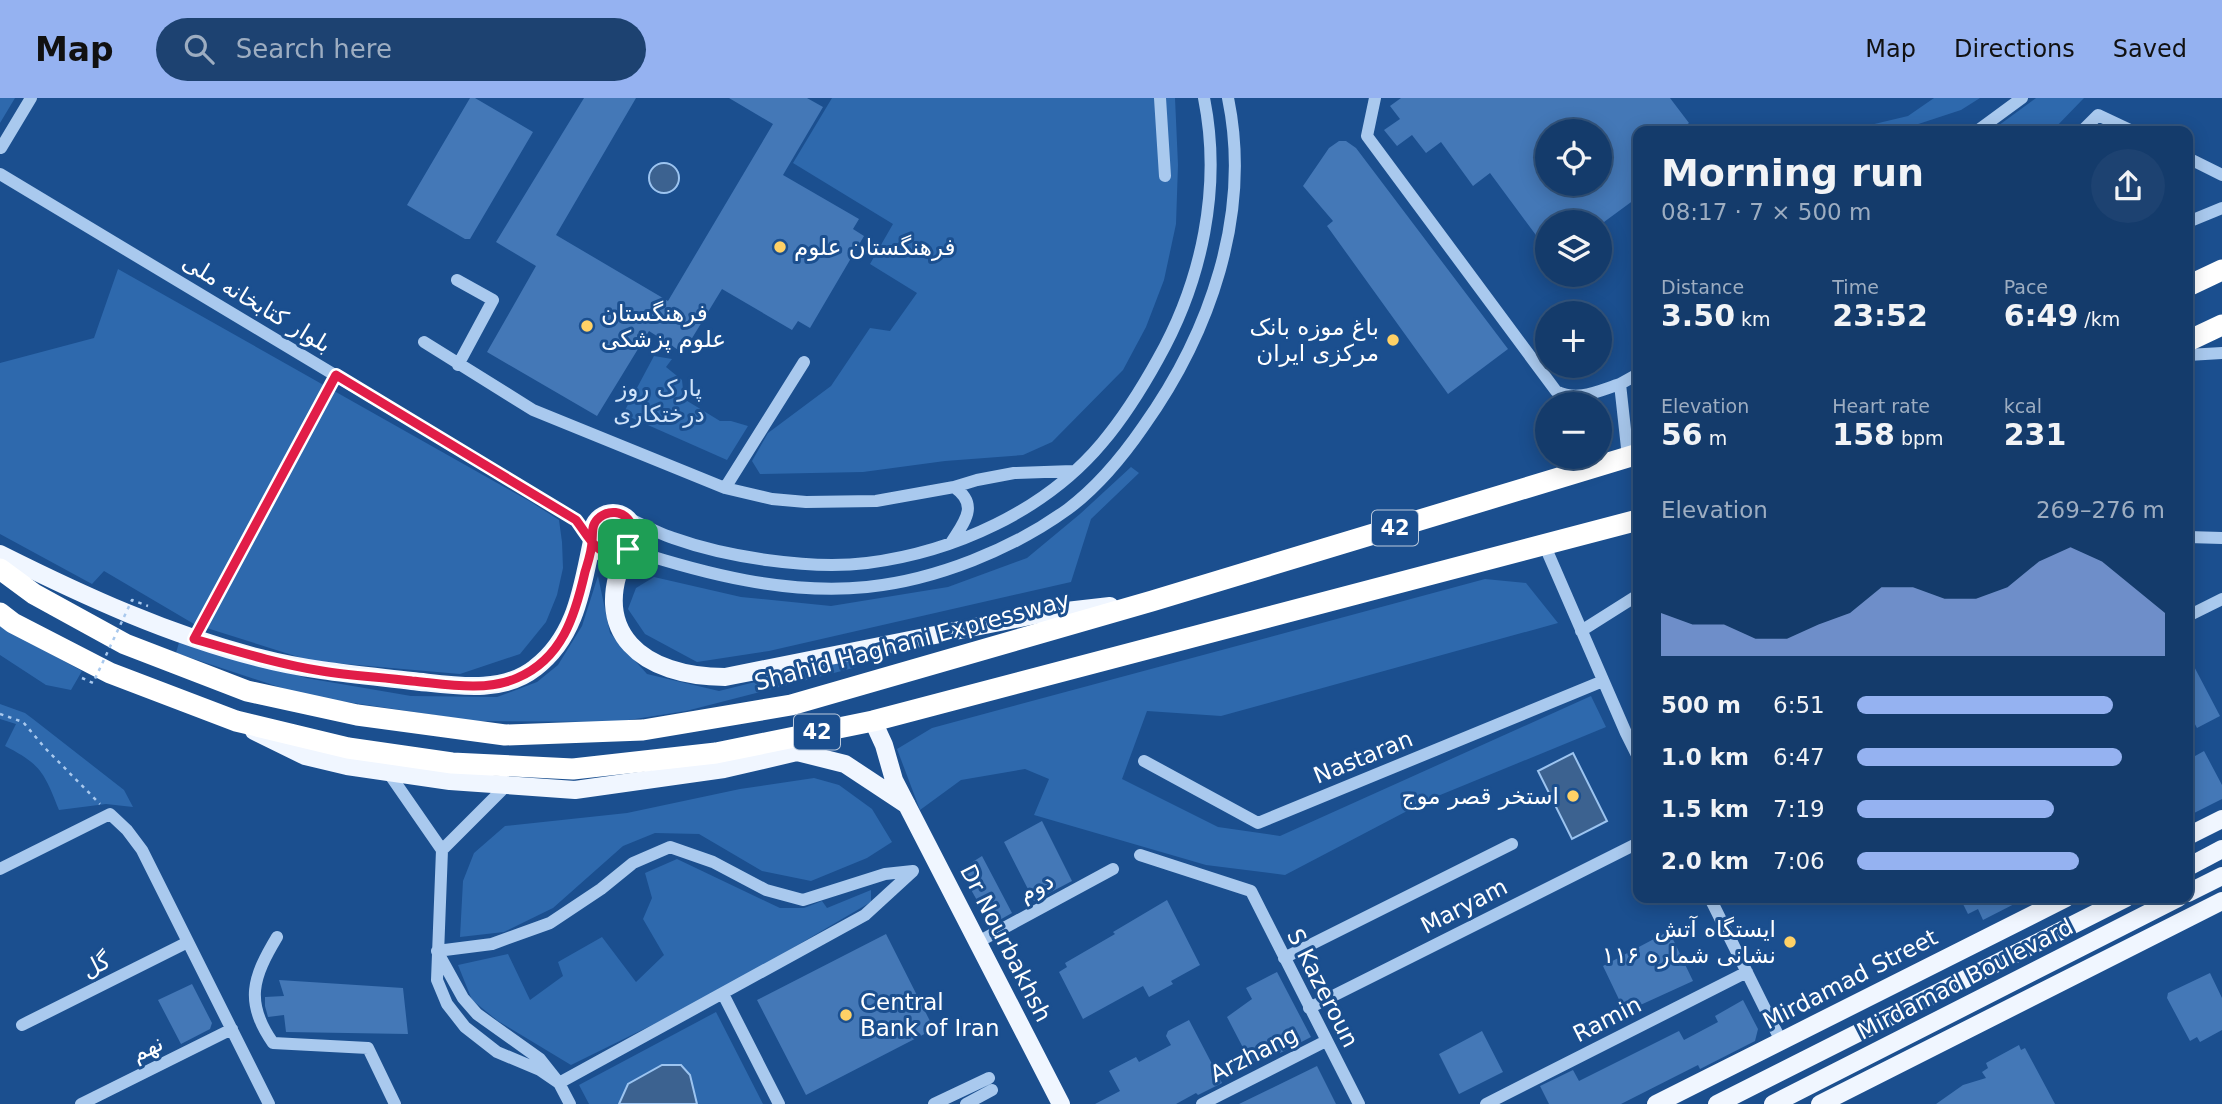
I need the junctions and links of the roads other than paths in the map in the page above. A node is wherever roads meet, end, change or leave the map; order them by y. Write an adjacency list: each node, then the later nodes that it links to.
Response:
1 (31, 98): 10 (street)
2 (1160, 98): 14 (street)
3 (1204, 98): 31 (street)
4 (1228, 98): 41 (street)
5 (1374, 98): 28 (street)
6 (2022, 98): 7 (street)
7 (1984, 126)
8 (2087, 126): 9 (street)
9 (2121, 126)
10 (1, 148)
11 (2193, 160): 13 (street)
12 (0, 174): 38 (street, بلوار کتابخانه ملی)
13 (2222, 175)
14 (1165, 176)
15 (2222, 208): 16 (street)
16 (2193, 220)
17 (2222, 270): 19 (highway)
18 (457, 280): 26 (street)
19 (2193, 284)
20 (2222, 325): 21 (highway)
21 (2193, 339)
22 (424, 342): 26 (street)
23 (2222, 353): 24 (street)
24 (2193, 355)
25 (804, 362): 33 (street)
26 (458, 365): 33 (street)
27 (1633, 377): 28 (street)
28 (1620, 384): 29 (street)
29 (1633, 445)
30 (1633, 455): 46 (highway, Shahid Haghani Expressway / 42)
31 (1073, 471): 32 (street); 39 (street)
32 (954, 487): 33 (street); 39 (street)
33 (725, 488)
34 (620, 514): 38 (main road); 39 (street); 41 (main road)
35 (1633, 521): 40 (highway, 42)
36 (2193, 537): 37 (street)
37 (2222, 538)
38 (592, 541): 41 (main road); 42 (main road)
39 (950, 544)
40 (1544, 544): 49 (street); 51 (highway, 42)
41 (628, 549): 46 (main road)
42 (0, 554)
43 (0, 569): 46 (highway, Shahid Haghani Expressway / 42)
44 (1633, 598): 49 (street)
45 (2222, 599): 48 (street)
46 (1152, 601)
47 (0, 613): 52 (highway, 42)
48 (2193, 614)
49 (1581, 631): 50 (street)
50 (1603, 681): 53 (street); 54 (street, Nastaran)
51 (873, 720): 52 (highway, 42); 57 (main road, Dr Nourbakhsh)
52 (236, 721): 55 (main road)
53 (1632, 731)
54 (1144, 761)
55 (388, 772): 56 (main road); 63 (street)
56 (507, 785): 57 (main road); 63 (street)
57 (907, 805): 77 (main road, Dr Nourbakhsh)
58 (2222, 819): 59 (main road)
59 (2193, 834)
60 (1512, 844): 79 (street)
61 (1633, 845): 82 (street, Maryam)
62 (2222, 849): 65 (main road)
63 (442, 850): 78 (street)
64 (1140, 855): 79 (street, S Kazeroun)
65 (2193, 864)
66 (0, 869): 76 (street)
67 (1113, 869): 77 (street, دوم)
68 (2222, 876): 69 (main road)
69 (2193, 890)
70 (2222, 901): 102 (main road)
71 (1713, 903): 80 (street)
72 (2056, 903): 86 (main road, Mirdamad Street)
73 (2116, 903): 100 (main road, Mirdamad Boulevard)
74 (2168, 903): 101 (main road, Mirdamad Boulevard)
75 (277, 937): 90 (street)
76 (188, 942): 83 (street, گل); 84 (street)
77 (978, 942): 95 (main road, Dr Nourbakhsh)
78 (438, 951): 81 (street); 87 (street); 87 (street)
79 (1284, 958): 82 (street, S Kazeroun)
80 (1747, 972): 86 (street); 98 (street, Ramin)
81 (723, 994): 87 (street); 92 (street)
82 (1309, 1008): 85 (street, S Kazeroun)
83 (22, 1025)
84 (232, 1029): 88 (street, نهم); 89 (street)
85 (1326, 1041): 96 (street, Arzhang); 97 (street, S Kazeroun)
86 (1781, 1041): 99 (main road, Mirdamad Street)
87 (559, 1083): 91 (street)
88 (81, 1104)
89 (269, 1104)
90 (395, 1104)
91 (570, 1104)
92 (779, 1104)
93 (934, 1104): 94 (street)
94 (966, 1104)
95 (1061, 1104)
96 (1202, 1104)
97 (1359, 1104)
98 (1486, 1104)
99 (1656, 1104)
100 (1717, 1104)
101 (1773, 1104)
102 (1820, 1104)

